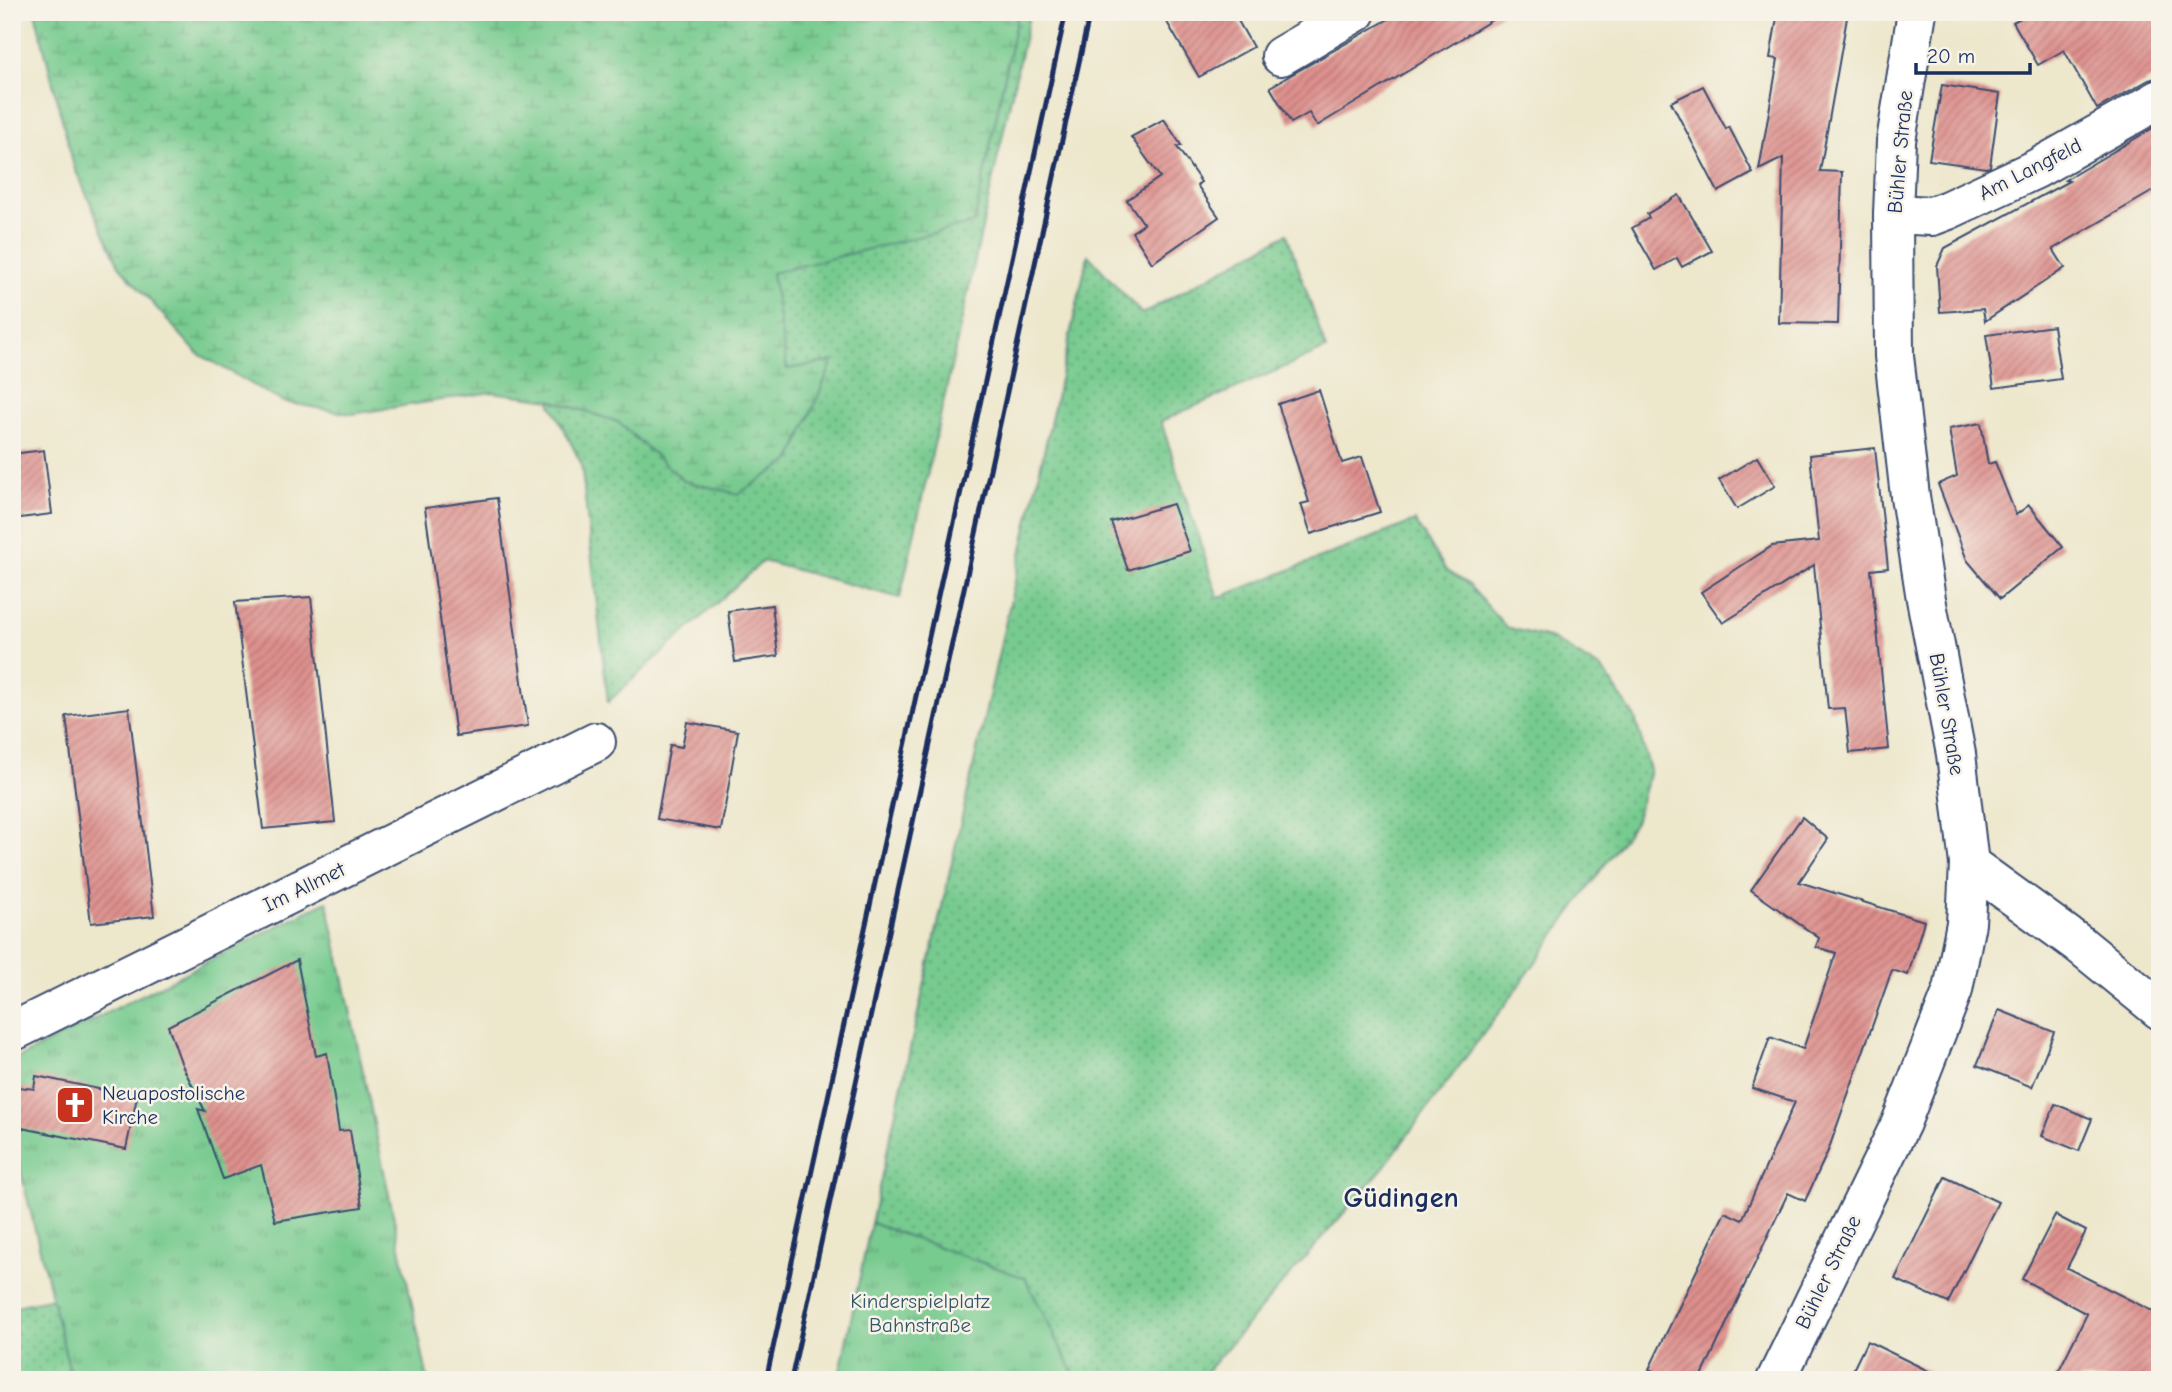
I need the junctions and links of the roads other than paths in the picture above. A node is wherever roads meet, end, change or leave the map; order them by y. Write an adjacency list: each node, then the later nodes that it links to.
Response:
1 (1356, 12): 3 (main road)
2 (1917, 12): 5 (main road, Bühler Straße)
3 (1281, 56)
4 (2160, 99): 5 (main road, Am Langfeld)
5 (1893, 214): 7 (main road, Bühler Straße)
6 (596, 742): 9 (main road, Im Allmet)
7 (1969, 864): 8 (main road); 10 (main road, Bühler Straße)
8 (2160, 1010)
9 (12, 1032)
10 (1776, 1380)

